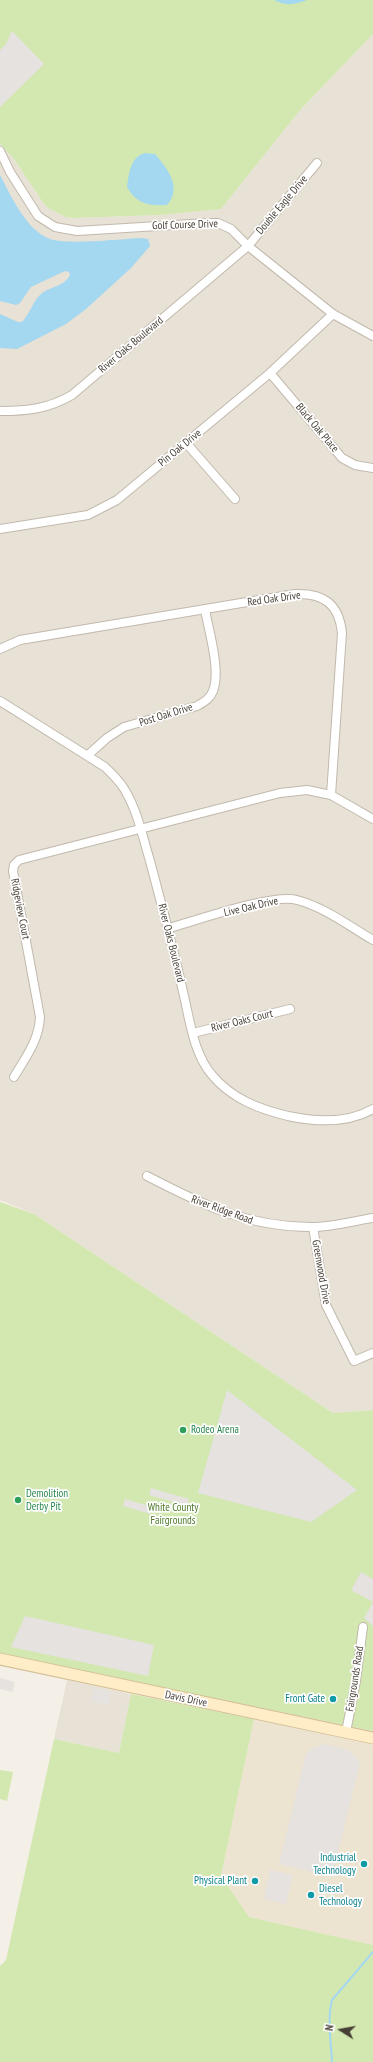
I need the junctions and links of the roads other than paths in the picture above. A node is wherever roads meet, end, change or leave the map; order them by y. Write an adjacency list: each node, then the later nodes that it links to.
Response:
1 (0, 152): 3 (street, Golf Course Drive)
2 (317, 163): 3 (street, Double Eagle Drive)
3 (248, 246): 4 (street, Golf Course Drive); 7 (street, River Oaks Boulevard)
4 (333, 314): 5 (street, Golf Course Drive); 6 (street, Pin Oak Drive)
5 (373, 336)
6 (270, 373): 8 (street, Pin Oak Drive); 9 (street, Black Oak Place)
7 (0, 411)
8 (186, 444): 10 (street); 11 (street, Pin Oak Drive)
9 (373, 468)
10 (235, 499)
11 (0, 529)
12 (205, 610): 13 (street, Red Oak Drive); 15 (street, Post Oak Drive); 16 (street, Red Oak Drive)
13 (0, 649)
14 (0, 701): 15 (street, River Oaks Boulevard)
15 (88, 756): 18 (street, River Oaks Boulevard)
16 (331, 794): 17 (street); 18 (street)
17 (373, 819)
18 (140, 828): 19 (street, River Oaks Boulevard); 23 (street, Ridgeview Court)
19 (168, 928): 20 (street, Live Oak Drive); 22 (street, River Oaks Boulevard)
20 (373, 940)
21 (290, 1009): 22 (street, River Oaks Court)
22 (193, 1033): 24 (street, River Oaks Boulevard)
23 (14, 1077)
24 (373, 1109)
25 (147, 1176): 27 (street, River Ridge Road)
26 (373, 1218): 27 (street, River Ridge Road)
27 (314, 1227): 28 (street, Greenwood Drive)
28 (373, 1352)
29 (363, 1626): 31 (street, Fairgrounds Road)
30 (0, 1659): 31 (street, Davis Drive)
31 (346, 1732): 32 (street, Davis Drive)
32 (373, 1738)

